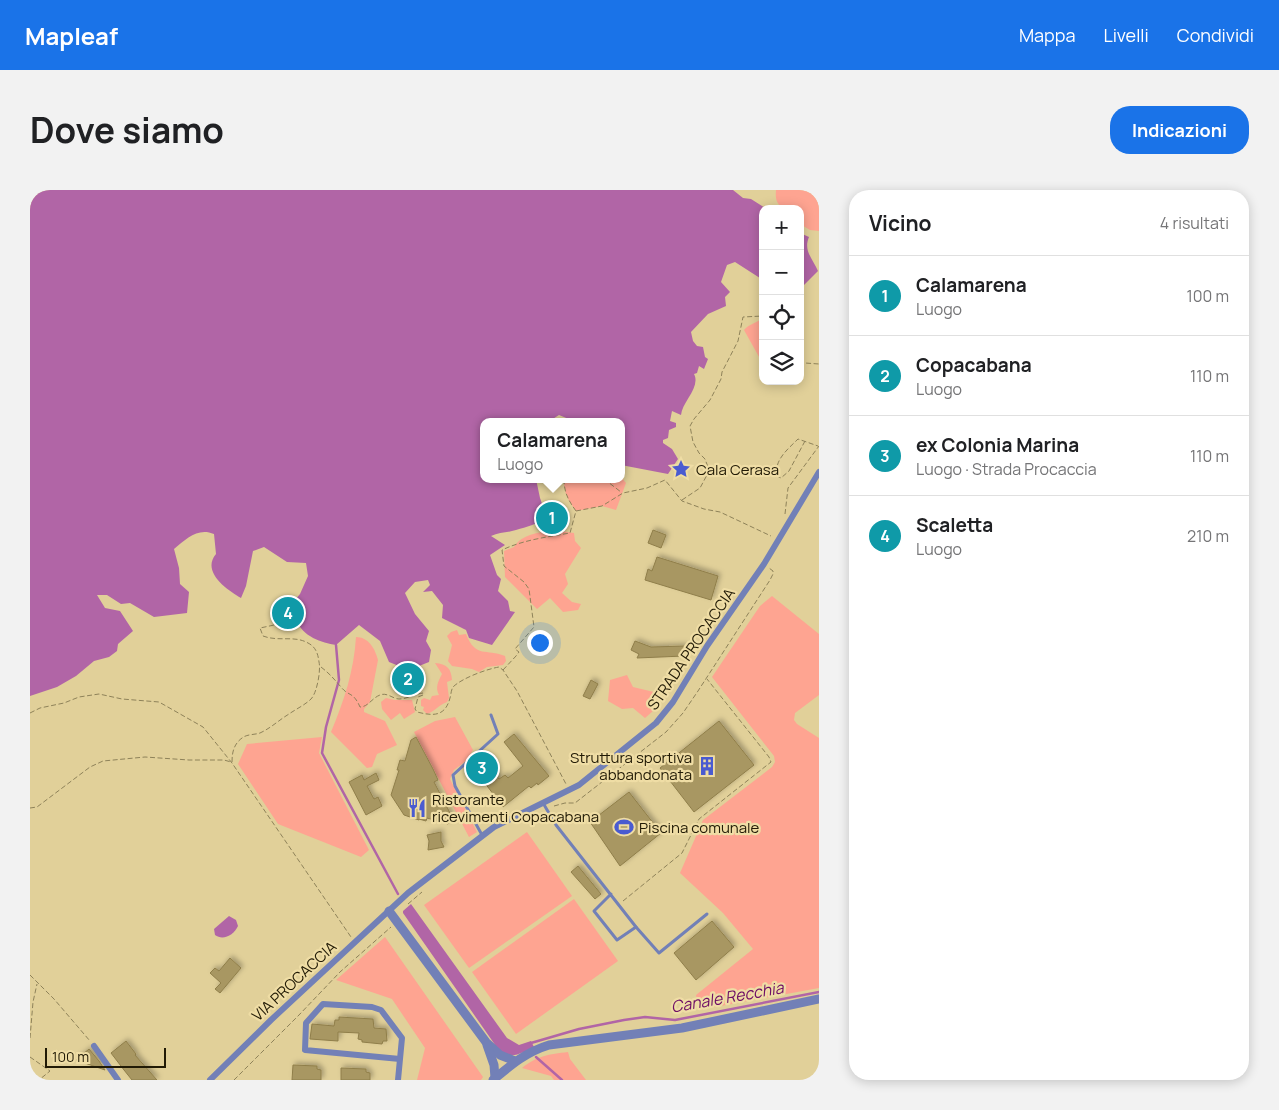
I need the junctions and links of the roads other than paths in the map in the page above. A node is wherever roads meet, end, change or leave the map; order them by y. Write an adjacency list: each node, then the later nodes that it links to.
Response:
1 (819, 472): 3 (street, STRADA PROCACCIA)
2 (490, 714): 4 (lane)
3 (543, 803): 4 (street, STRADA PROCACCIA); 5 (lane)
4 (482, 836): 6 (street, STRADA PROCACCIA)
5 (611, 894): 9 (lane); 9 (lane)
6 (397, 903): 7 (street, VIA PROCACCIA)
7 (389, 911): 11 (street); 17 (street, VIA PROCACCIA)
8 (707, 914): 9 (lane)
9 (636, 927)
10 (819, 999): 14 (street)
11 (486, 1042): 14 (street); 15 (street)
12 (94, 1046): 16 (street)
13 (400, 1059): 13 (street); 18 (street)
14 (518, 1059): 15 (street)
15 (494, 1079)
16 (118, 1080)
17 (210, 1080)
18 (398, 1080)

